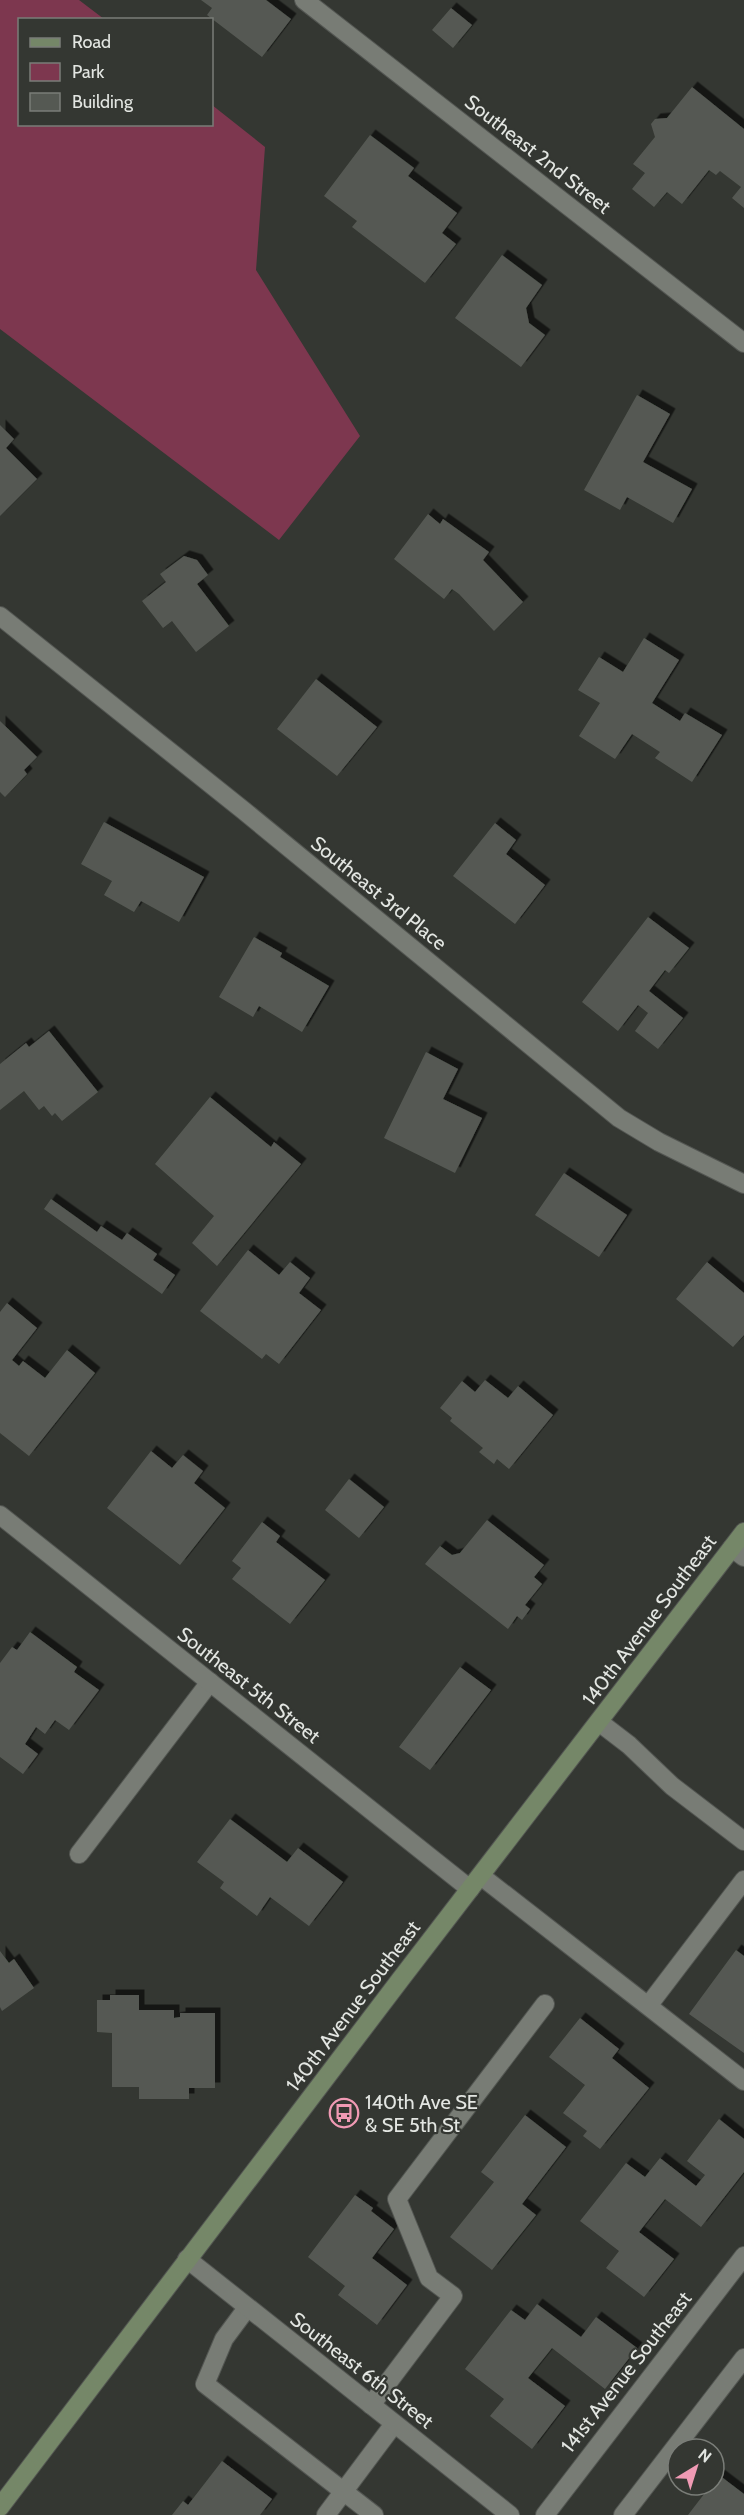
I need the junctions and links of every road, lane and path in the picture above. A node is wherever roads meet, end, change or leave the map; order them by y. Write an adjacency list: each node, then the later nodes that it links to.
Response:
1 (304, 0): 2 (street, Southeast 2nd Street)
2 (744, 344)
3 (0, 616): 4 (street, Southeast 3rd Place)
4 (744, 1184)
5 (0, 1515): 8 (street, Southeast 5th Street)
6 (744, 1532): 7 (street, 140th Avenue Southeast)
7 (738, 1553): 9 (street, 140th Avenue Southeast)
8 (210, 1682): 11 (street); 13 (street, Southeast 5th Street)
9 (599, 1722): 10 (street); 13 (street, 140th Avenue Southeast)
10 (744, 1841)
11 (79, 1854)
12 (744, 1880): 15 (street)
13 (475, 1883): 15 (street, Southeast 5th Street); 18 (street, 140th Avenue Southeast)
14 (545, 2004): 21 (street)
15 (648, 2006): 16 (street, Southeast 5th Street)
16 (744, 2080)
17 (744, 2256): 28 (street, 141st Avenue Southeast)
18 (187, 2259): 19 (street, Southeast 6th Street); 24 (street, 140th Avenue Southeast)
19 (248, 2308): 21 (street, Southeast 6th Street); 23 (street)
20 (744, 2358): 29 (street)
21 (371, 2405): 22 (street, Southeast 6th Street)
22 (394, 2424): 23 (street); 27 (street, Southeast 6th Street)
23 (344, 2492): 25 (street); 26 (street)
24 (0, 2507)
25 (326, 2515)
26 (374, 2515)
27 (510, 2515)
28 (544, 2515)
29 (623, 2515)

